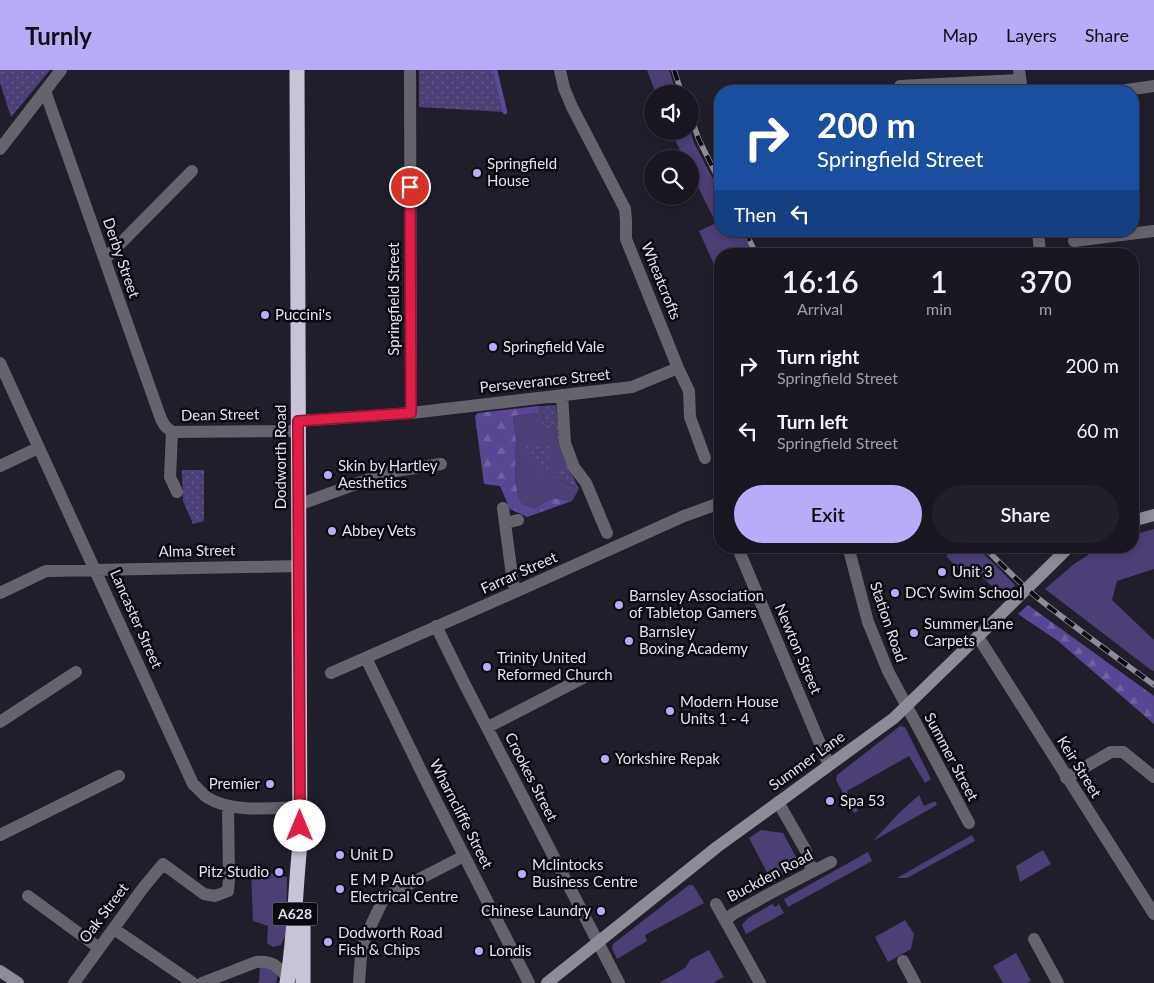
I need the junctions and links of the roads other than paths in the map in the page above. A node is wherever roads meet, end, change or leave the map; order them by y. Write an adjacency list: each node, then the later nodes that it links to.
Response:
1 (61, 70): 9 (street)
2 (297, 70): 21 (highway, Dodworth Road / A628)
3 (410, 70): 20 (street, Springfield Street)
4 (560, 70): 18 (street, Wheatcrofts)
5 (1020, 80): 6 (street)
6 (920, 85)
7 (1154, 86): 8 (street)
8 (1139, 88)
9 (45, 91): 10 (street); 16 (street, Derby Street)
10 (0, 149)
11 (192, 171): 16 (street)
12 (1154, 231): 13 (street)
13 (1139, 233)
14 (1106, 237): 15 (street)
15 (1074, 241)
16 (105, 259): 22 (street, Derby Street)
17 (0, 363): 23 (street, Lancaster Street)
18 (678, 368): 19 (street, Perseverance Street); 24 (street, Wheatcrofts)
19 (562, 395): 20 (street, Perseverance Street); 35 (street)
20 (411, 413): 21 (street)
21 (298, 426): 22 (street, Dean Street); 28 (highway, Dodworth Road / A628)
22 (172, 432): 27 (street)
23 (38, 448): 26 (street); 40 (street, Lancaster Street)
24 (705, 458)
25 (441, 464): 28 (street)
26 (0, 466)
27 (177, 492)
28 (298, 505): 39 (highway, Dodworth Road / A628)
29 (714, 505): 41 (street, Farrar Street)
30 (503, 508): 34 (street)
31 (1153, 513): 32 (street)
32 (1139, 518)
33 (518, 520): 34 (street)
34 (505, 523): 41 (street)
35 (607, 533)
36 (740, 553): 52 (street, Newton Street)
37 (850, 553): 49 (street, Station Road)
38 (1063, 553): 44 (street, Summer Lane)
39 (299, 566): 40 (street, Alma Street); 58 (highway, Dodworth Road / A628)
40 (95, 569): 42 (street, Alma Street); 57 (street, Lancaster Street)
41 (517, 592): 43 (street, Farrar Street)
42 (0, 593)
43 (436, 626): 45 (street, Farrar Street); 51 (street, Crookes Street)
44 (977, 637): 49 (street, Summer Lane); 55 (street, Keir Street)
45 (366, 658): 47 (street, Farrar Street); 62 (street, Wharncliffe Street)
46 (76, 672): 50 (street)
47 (331, 673)
48 (582, 678): 51 (street)
49 (905, 706): 52 (street, Summer Lane); 59 (street, Summer Street)
50 (0, 722)
51 (488, 727): 71 (street, Crookes Street)
52 (829, 765): 56 (street, Summer Lane)
53 (119, 776): 60 (street)
54 (1154, 777): 55 (street)
55 (1066, 778): 67 (street, Keir Street)
56 (778, 802): 64 (street); 71 (street, Summer Lane)
57 (228, 806): 58 (street, Lancaster Street); 69 (street, Oak Street)
58 (300, 807): 61 (highway, Dodworth Road / A628)
59 (969, 823)
60 (0, 835)
61 (300, 844): 75 (highway, Dodworth Road / A628); 80 (highway, Dodworth Road / A628)
62 (464, 856): 81 (street); 82 (street, Wharncliffe Street)
63 (831, 862): 64 (street, Buckden Road)
64 (812, 872): 68 (street, Buckden Road)
65 (28, 896): 72 (street)
66 (716, 904): 68 (street)
67 (1154, 914)
68 (726, 920): 85 (street)
69 (114, 928): 72 (street, Oak Street); 78 (street)
70 (1034, 939): 87 (street)
71 (598, 942): 83 (street, Summer Lane); 84 (street, Crookes Street)
72 (99, 948): 77 (street, Oak Street)
73 (903, 961): 86 (street)
74 (0, 971): 76 (street)
75 (287, 981): 79 (street)
76 (18, 983)
77 (74, 983)
78 (193, 983)
79 (202, 983)
80 (303, 983)
81 (359, 983)
82 (529, 983)
83 (547, 983)
84 (619, 983)
85 (760, 983)
86 (915, 983)
87 (1058, 983)

